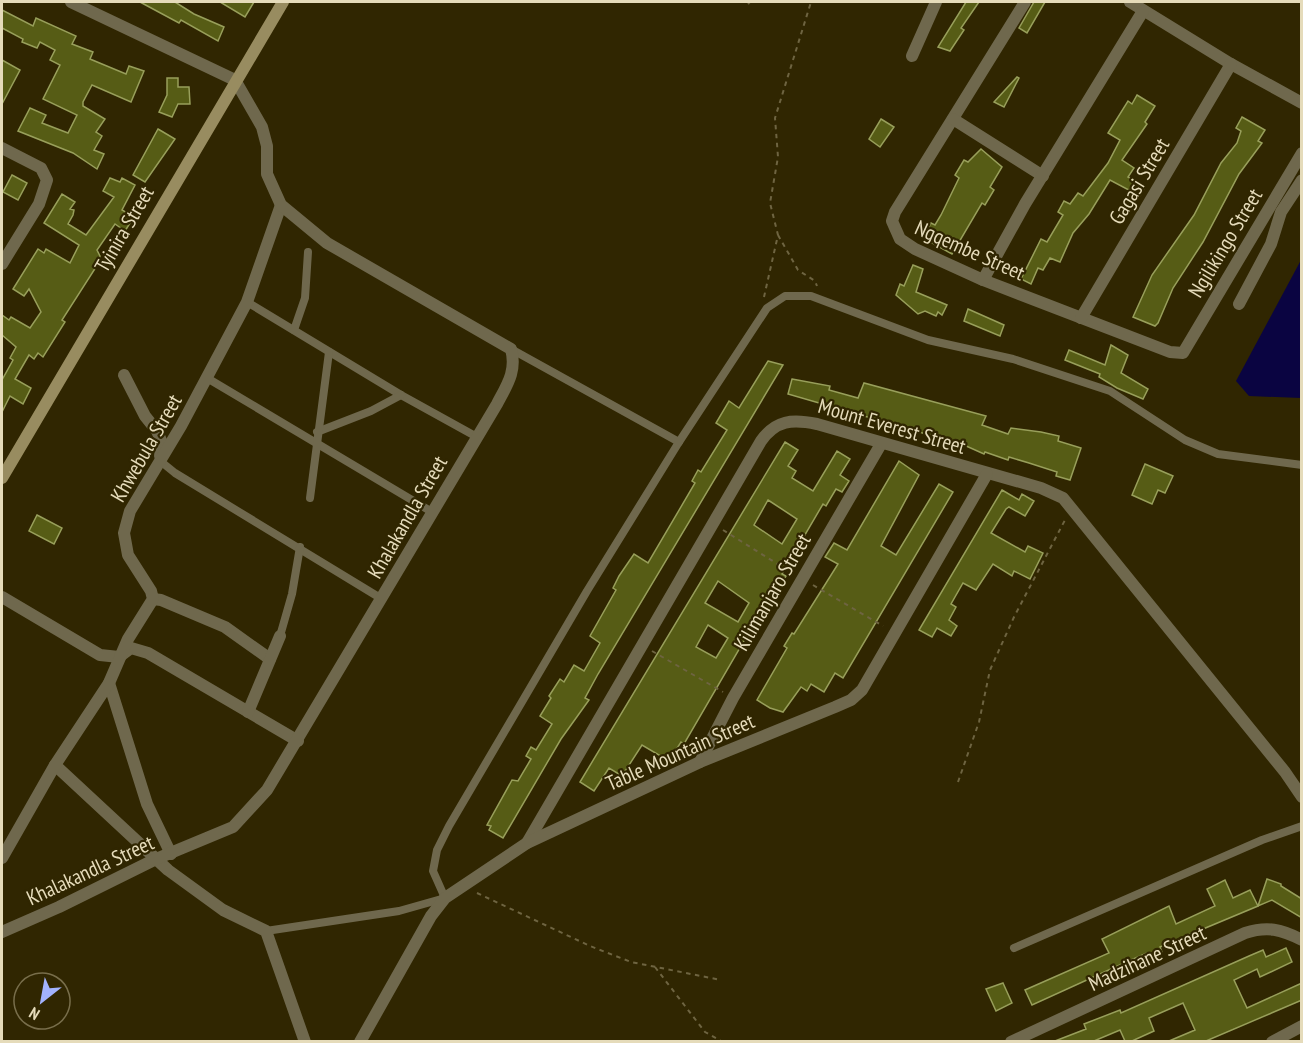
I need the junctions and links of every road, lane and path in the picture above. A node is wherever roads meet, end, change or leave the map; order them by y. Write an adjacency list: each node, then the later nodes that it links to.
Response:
1 (283, 2): 10 (street, Tyinira Street)
2 (811, 2): 18 (path)
3 (936, 2): 8 (street)
4 (1025, 2): 12 (street, Ngqembe Street)
5 (1130, 2): 7 (street)
6 (76, 3): 10 (street)
7 (1143, 11): 9 (street); 15 (street)
8 (912, 56)
9 (1231, 64): 11 (street); 26 (street, Gagasi Street)
10 (236, 80): 17 (street); 42 (street, Tyinira Street)
11 (1302, 103)
12 (953, 119): 15 (street); 21 (street, Ngqembe Street)
13 (2, 148): 20 (street)
14 (1302, 153): 30 (street, Ngilikingo Street)
15 (1043, 176): 21 (street)
16 (1302, 180): 24 (street)
17 (280, 206): 22 (street, Khwebula Street); 28 (street)
18 (778, 235): 23 (path); 25 (path)
19 (308, 252): 27 (lane)
20 (3, 258)
21 (983, 280): 26 (street, Ngqembe Street)
22 (247, 302): 27 (lane); 32 (street, Khwebula Street)
23 (823, 303): 25 (lane); 40 (lane)
24 (1239, 304)
25 (767, 308): 37 (lane)
26 (1081, 318): 30 (street, Ngqembe Street)
27 (294, 330): 29 (lane)
28 (511, 349): 35 (street, Khalakandla Street); 37 (lane)
29 (328, 352): 33 (lane); 34 (lane)
30 (1183, 353)
31 (124, 375): 39 (street)
32 (207, 378): 36 (lane); 39 (street, Khwebula Street)
33 (401, 395): 34 (lane); 35 (lane)
34 (317, 432): 36 (lane)
35 (477, 436): 45 (street, Khalakandla Street)
36 (315, 442): 43 (lane); 45 (lane)
37 (679, 442): 68 (lane)
38 (881, 444): 41 (street, Mount Everest Street); 51 (street, Mount Everest Street); 55 (street, Kilimanjaro Street)
39 (159, 460): 46 (lane); 48 (street, Khwebula Street)
40 (1302, 465)
41 (987, 474): 44 (street, Mount Everest Street); 58 (street, Table Mountain Street)
42 (2, 478)
43 (310, 498)
44 (1072, 507): 60 (path); 61 (street, Mount Everest Street)
45 (432, 512): 49 (street, Khalakandla Street)
46 (300, 547): 49 (lane); 50 (lane)
47 (2, 597): 52 (street)
48 (153, 599): 52 (street); 53 (street)
49 (382, 599): 57 (street, Khalakandla Street)
50 (280, 636): 53 (street)
51 (641, 644): 55 (path); 63 (street, Mount Everest Street)
52 (119, 657): 54 (street); 56 (street)
53 (270, 659): 56 (street)
54 (109, 683): 59 (street); 64 (street)
55 (733, 698): 58 (street, Kilimanjaro Street)
56 (248, 712): 57 (street)
57 (298, 741): 64 (street, Khalakandla Street)
58 (700, 762): 63 (street, Table Mountain Street)
59 (55, 765): 65 (street); 66 (street)
60 (958, 782)
61 (1302, 797)
62 (1302, 826): 72 (lane)
63 (527, 843): 67 (street, Table Mountain Street)
64 (171, 854): 66 (street, Khalakandla Street)
65 (2, 858)
66 (156, 858): 69 (street); 70 (street, Khalakandla Street)
67 (464, 887): 68 (street, Table Mountain Street); 73 (path)
68 (445, 898): 69 (lane); 77 (street, Table Mountain Street)
69 (266, 931): 76 (street)
70 (2, 932)
71 (1302, 940): 79 (street, Madzihane Street)
72 (1014, 948)
73 (655, 967): 74 (path); 78 (path)
74 (721, 980)
75 (1302, 1026): 80 (street)
76 (305, 1041)
77 (360, 1041)
78 (723, 1041)
79 (1011, 1041)
80 (1272, 1041)

